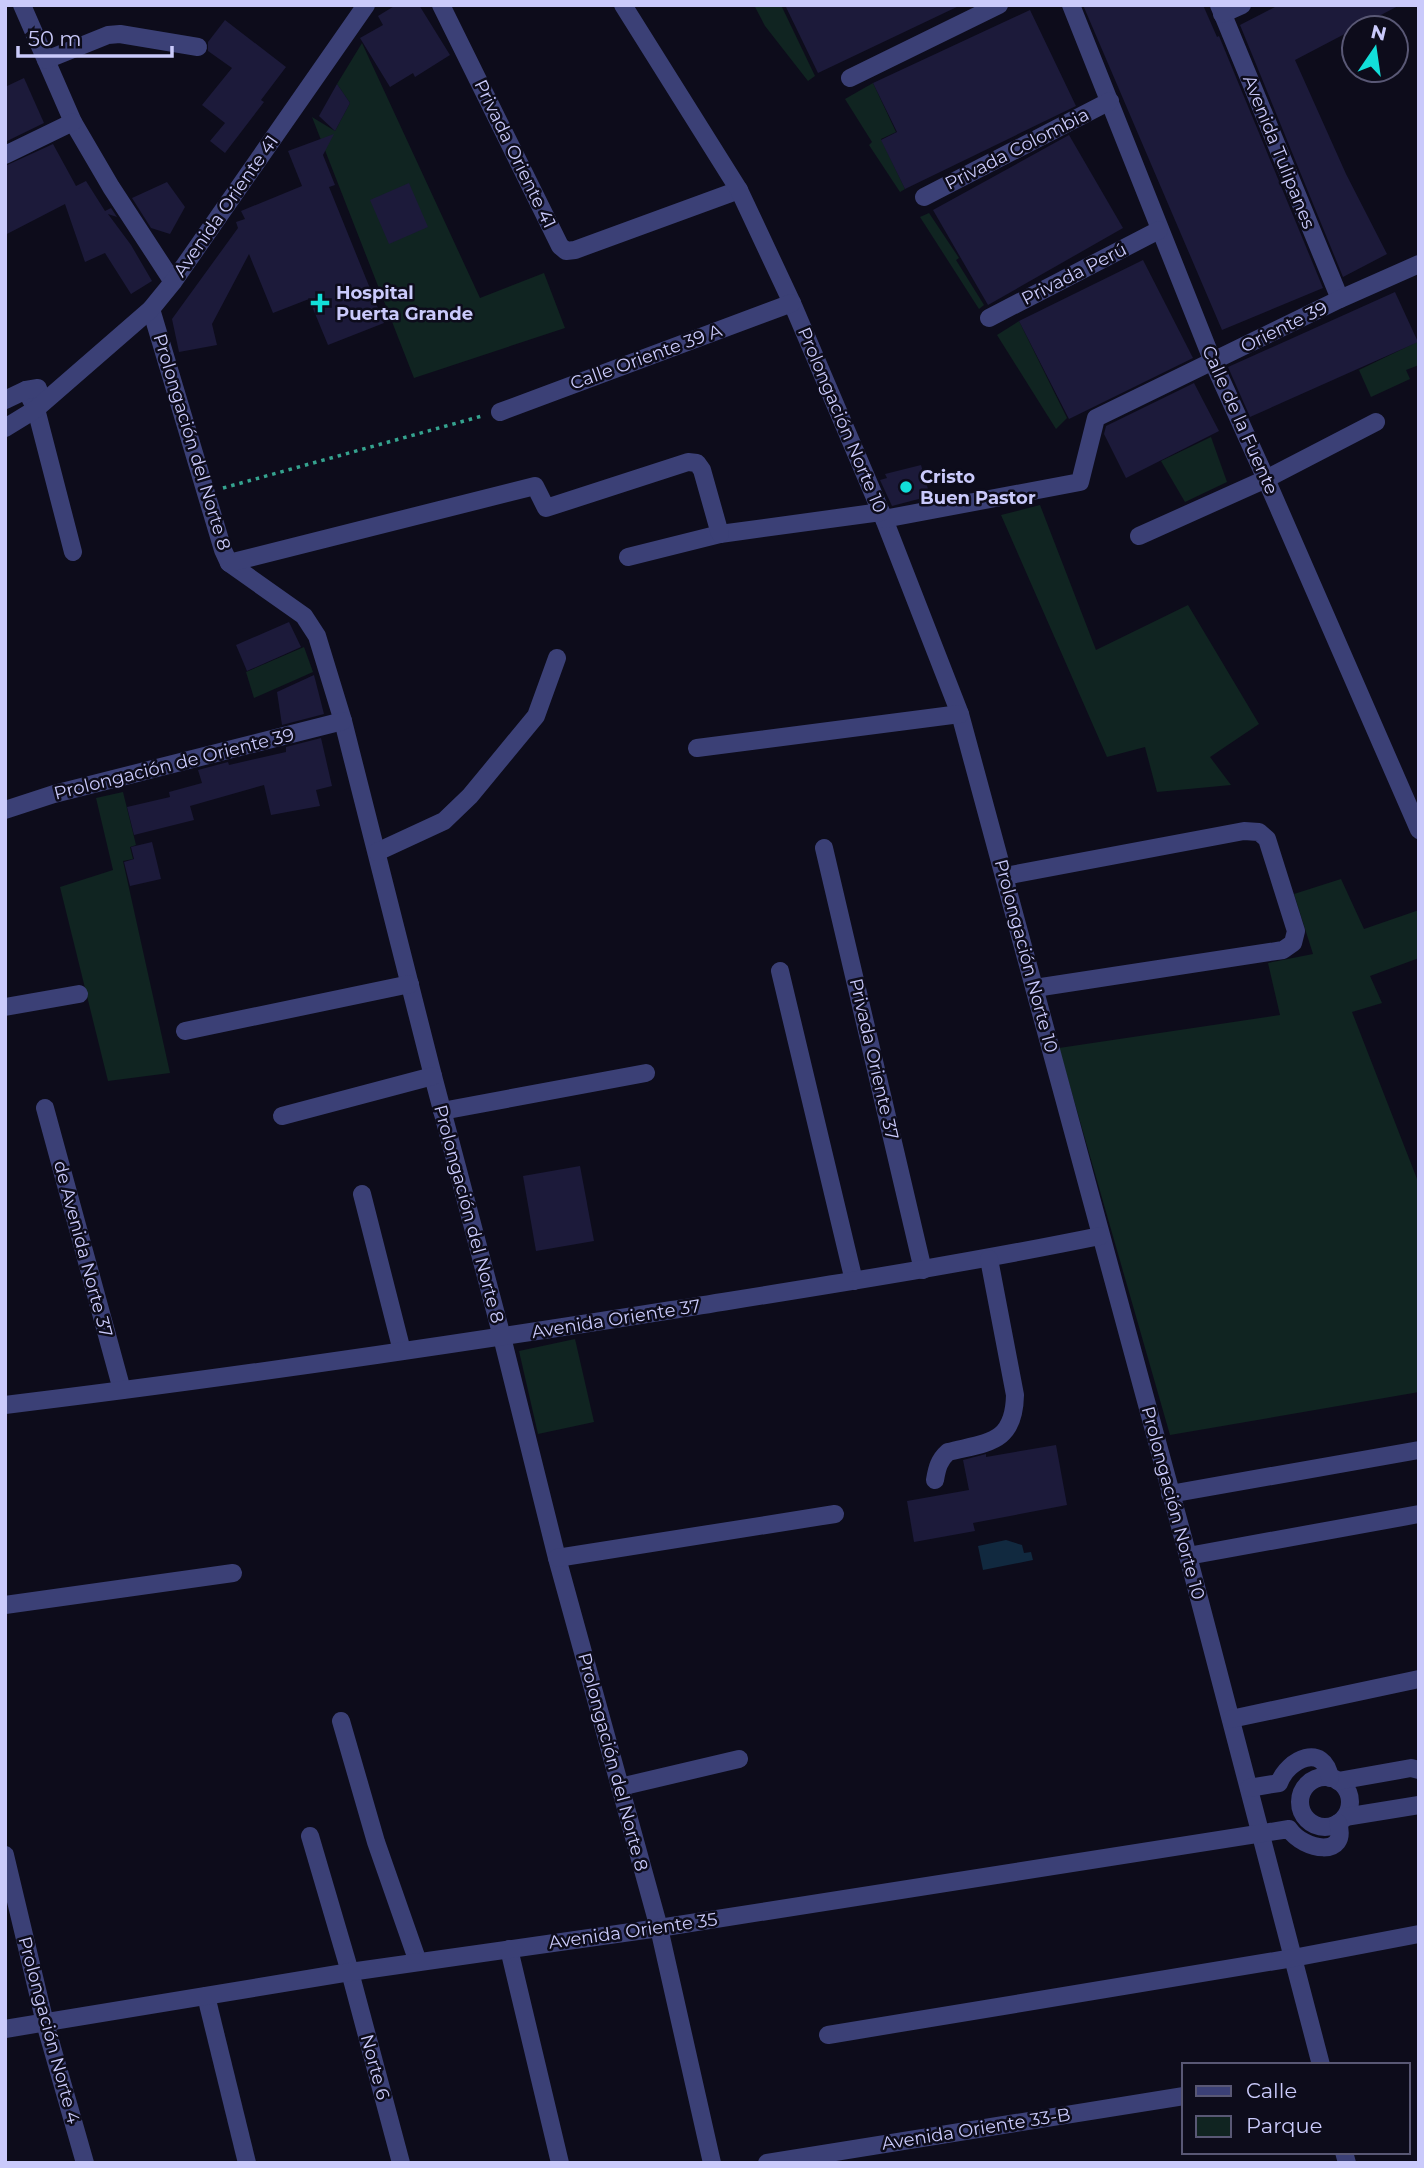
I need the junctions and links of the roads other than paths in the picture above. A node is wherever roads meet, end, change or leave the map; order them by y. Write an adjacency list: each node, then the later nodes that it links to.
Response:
1 (22, 5): 10 (street)
2 (366, 5): 19 (street, Avenida Oriente 41)
3 (441, 5): 15 (street, Privada Oriente 41)
4 (623, 5): 15 (street, Prolongación Norte 10)
5 (999, 5): 11 (street)
6 (1071, 5): 12 (street, Calle de la Fuente)
7 (1242, 5): 8 (street)
8 (1221, 9): 20 (street, Avenida Tulipanes)
9 (198, 47): 10 (street)
10 (46, 60): 13 (street)
11 (850, 78)
12 (1110, 101): 16 (street, Privada Colombia); 17 (street, Calle de la Fuente)
13 (73, 122): 14 (street); 19 (street)
14 (5, 155)
15 (738, 190): 21 (street, Prolongación Norte 10)
16 (924, 197)
17 (1159, 230): 23 (street, Privada Perú); 24 (street, Calle de la Fuente)
18 (1419, 264): 20 (street, Oriente 39)
19 (173, 282): 22 (street, Avenida Oriente 41)
20 (1340, 299): 24 (street, Oriente 39)
21 (792, 303): 29 (street, Calle Oriente 39 A); 33 (street, Prolongación Norte 10)
22 (152, 309): 25 (street, Avenida Oriente 41); 38 (street, Prolongación del Norte 8)
23 (989, 318)
24 (1213, 362): 32 (street, Calle de la Fuente); 33 (street, Oriente 39)
25 (62, 385): 26 (street); 28 (street, Avenida Oriente 41)
26 (26, 390): 27 (street); 28 (street)
27 (5, 400)
28 (36, 409): 31 (street, Avenida Oriente 41); 36 (street)
29 (500, 412)
30 (1376, 422): 32 (street)
31 (5, 428)
32 (1266, 480): 35 (street); 44 (street, Calle de la Fuente)
33 (883, 515): 34 (street); 40 (street, Prolongación Norte 10)
34 (720, 534): 37 (street); 38 (street)
35 (1139, 536)
36 (73, 552)
37 (628, 557)
38 (229, 563): 41 (street, Prolongación del Norte 8)
39 (557, 658): 46 (street)
40 (960, 714): 42 (street); 47 (street, Prolongación Norte 10)
41 (343, 721): 43 (street, Prolongación de Oriente 39); 46 (street, Prolongación del Norte 8)
42 (697, 748)
43 (5, 810)
44 (1419, 831)
45 (824, 848): 62 (street, Privada Oriente 37)
46 (377, 852): 49 (street, Prolongación del Norte 8)
47 (1005, 876): 50 (street, Prolongación Norte 10); 50 (street)
48 (780, 971): 63 (street)
49 (410, 984): 53 (street); 55 (street, Prolongación del Norte 8)
50 (1035, 988): 60 (street, Prolongación Norte 10)
51 (79, 994): 52 (street)
52 (5, 1007)
53 (185, 1031)
54 (646, 1073): 57 (street)
55 (433, 1076): 57 (street, Prolongación del Norte 8); 58 (street)
56 (45, 1108): 66 (street, de Avenida Norte 37)
57 (442, 1111): 64 (street, Prolongación del Norte 8)
58 (282, 1116)
59 (362, 1194): 65 (street)
60 (1100, 1236): 61 (street, Avenida Oriente 37); 70 (street, Prolongación Norte 10)
61 (989, 1259): 62 (street, Avenida Oriente 37); 69 (street)
62 (923, 1270): 63 (street, Avenida Oriente 37)
63 (855, 1281): 64 (street, Avenida Oriente 37)
64 (502, 1337): 65 (street, Avenida Oriente 37); 74 (street, Prolongación del Norte 8)
65 (402, 1351): 66 (street, Avenida Oriente 37)
66 (122, 1391): 67 (street, Avenida Oriente 37)
67 (5, 1405)
68 (1419, 1450): 70 (street)
69 (935, 1480)
70 (1170, 1493): 73 (street, Prolongación Norte 10)
71 (835, 1514): 74 (street)
72 (1419, 1514): 73 (street)
73 (1188, 1556): 78 (street, Prolongación Norte 10)
74 (557, 1558): 83 (street, Prolongación del Norte 8)
75 (233, 1573): 76 (street)
76 (5, 1605)
77 (1419, 1679): 78 (street)
78 (1231, 1719): 84 (street, Prolongación Norte 10)
79 (341, 1721): 95 (street)
80 (739, 1759): 83 (street)
81 (1416, 1768): 82 (street)
82 (1334, 1779): 84 (street); 86 (street); 86 (street)
83 (620, 1787): 91 (street, Prolongación del Norte 8)
84 (1249, 1788): 87 (street, Prolongación Norte 10)
85 (1419, 1805): 86 (street)
86 (1342, 1820): 87 (street, Avenida Oriente 35)
87 (1261, 1833): 91 (street, Avenida Oriente 35); 94 (street, Prolongación Norte 10)
88 (310, 1836): 96 (street, Norte 6)
89 (5, 1855): 90 (street, Prolongación Norte 4)
90 (8, 1876): 98 (street, Prolongación Norte 4)
91 (659, 1928): 93 (street, Avenida Oriente 35); 107 (street, Prolongación del Norte 8)
92 (1419, 1934): 94 (street)
93 (509, 1949): 95 (street, Avenida Oriente 35); 106 (street)
94 (1293, 1958): 100 (street); 101 (street, Prolongación Norte 10)
95 (418, 1962): 96 (street, Avenida Oriente 35)
96 (350, 1972): 97 (street, Avenida Oriente 35); 105 (street, Norte 6)
97 (206, 1996): 98 (street, Avenida Oriente 35); 104 (street)
98 (46, 2023): 99 (street, Avenida Oriente 35); 103 (street, Prolongación Norte 4)
99 (5, 2029)
100 (828, 2035)
101 (1320, 2063)
102 (1182, 2096): 108 (street, Avenida Oriente 33-B)
103 (85, 2163)
104 (247, 2163)
105 (401, 2163)
106 (561, 2163)
107 (712, 2163)
108 (767, 2163)

